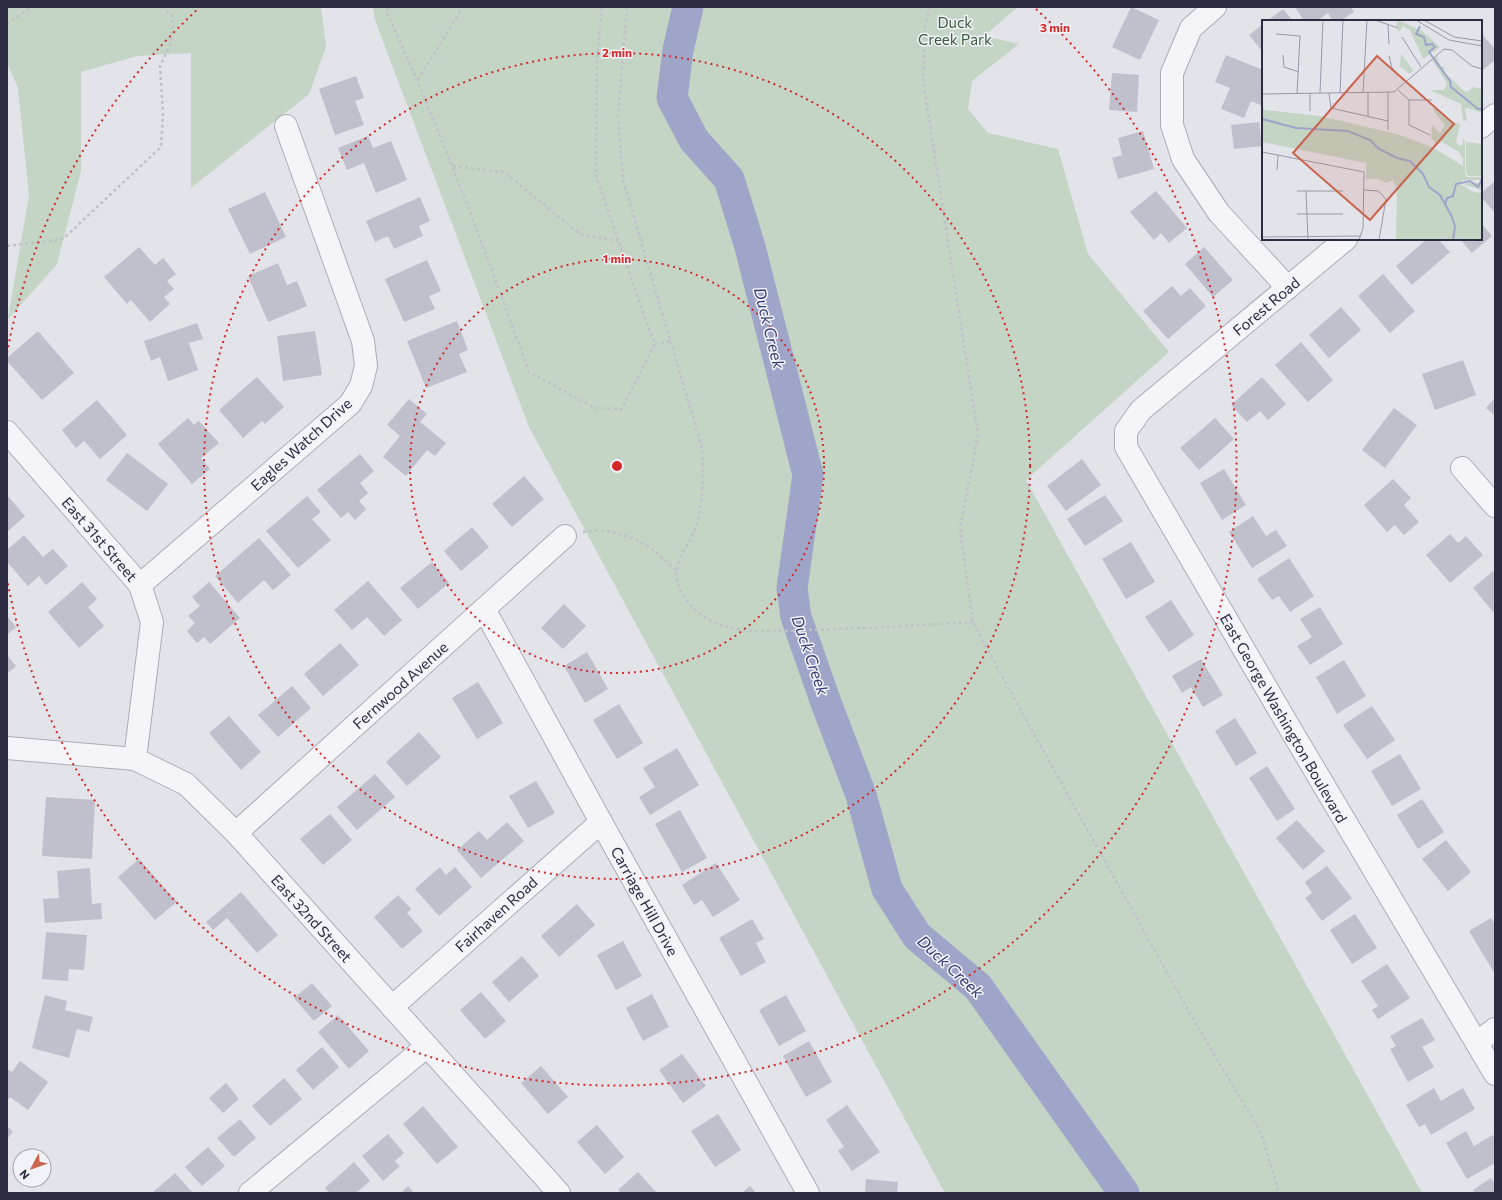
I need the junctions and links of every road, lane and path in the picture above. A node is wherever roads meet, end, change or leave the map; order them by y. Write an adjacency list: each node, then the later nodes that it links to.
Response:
1 (31, 7): 9 (path)
2 (164, 7): 17 (path)
3 (388, 7): 10 (path)
4 (460, 7): 10 (path)
5 (602, 7): 16 (path)
6 (628, 7): 19 (path)
7 (929, 7): 29 (path)
8 (1215, 7): 18 (street)
9 (7, 24)
10 (418, 80): 14 (path)
11 (1495, 115): 13 (street)
12 (286, 126): 27 (street, Eagles Watch Drive)
13 (1482, 126)
14 (452, 166): 16 (path); 20 (path)
15 (1345, 240): 18 (street, Forest Road)
16 (618, 241): 20 (path)
17 (7, 246)
18 (1288, 288): 21 (street, Forest Road)
19 (671, 341): 20 (path); 26 (path)
20 (655, 344)
21 (1186, 373): 36 (street, East George Washington Boulevard)
22 (7, 432): 27 (street, East 31st Street)
23 (1462, 468): 24 (street)
24 (1495, 506)
25 (565, 536): 26 (path); 28 (street, Fernwood Avenue)
26 (676, 570): 29 (path)
27 (140, 585): 31 (street, East 31st Street)
28 (484, 609): 32 (street, Carriage Hill Drive); 33 (street, Fernwood Avenue)
29 (973, 622): 42 (path)
30 (7, 748): 31 (street, East 32nd Street)
31 (135, 759): 33 (street, East 32nd Street)
32 (601, 822): 34 (street, Fairhaven Road); 41 (street, Carriage Hill Drive)
33 (236, 834): 34 (street, East 32nd Street)
34 (392, 1007): 37 (street, East 32nd Street)
35 (1495, 1029): 36 (street)
36 (1477, 1043): 38 (street, East George Washington Boulevard)
37 (427, 1046): 39 (street); 40 (street, East 32nd Street)
38 (1495, 1074)
39 (250, 1193)
40 (559, 1193)
41 (808, 1193)
42 (1279, 1193)

